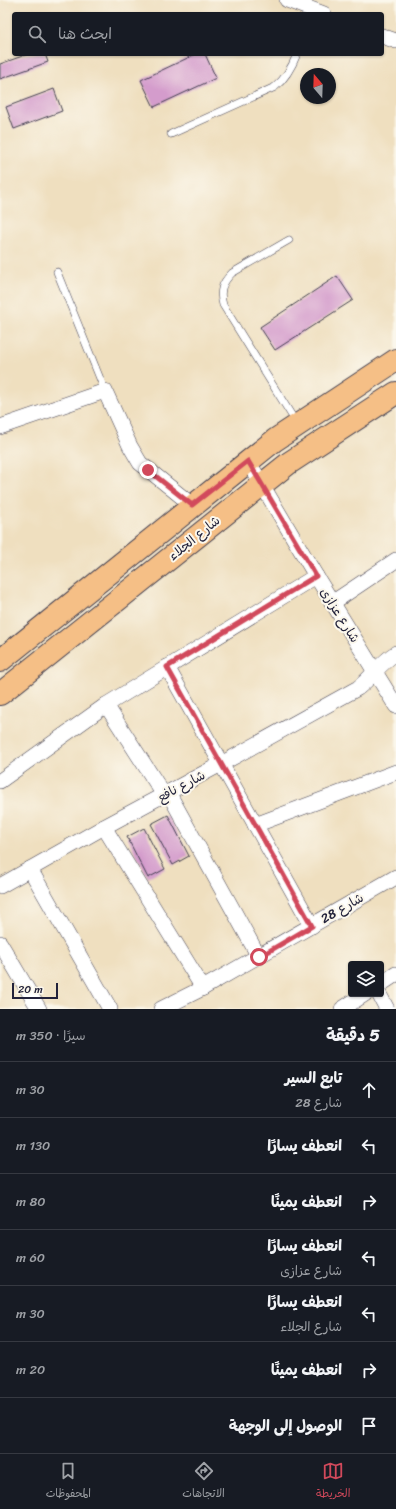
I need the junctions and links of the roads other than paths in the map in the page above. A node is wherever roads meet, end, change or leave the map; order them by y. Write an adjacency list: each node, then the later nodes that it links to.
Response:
1 (287, 0): 2 (street)
2 (316, 12)
3 (384, 37): 4 (street)
4 (396, 41)
5 (296, 56): 6 (lane)
6 (171, 134)
7 (289, 240): 12 (lane)
8 (57, 272): 10 (lane)
9 (396, 360): 12 (main road, شارع الجلاء)
10 (105, 391): 13 (street); 16 (street)
11 (396, 393): 15 (main road, شارع الجلاء)
12 (298, 424): 14 (main road, شارع الجلاء)
13 (0, 427)
14 (248, 461): 15 (street, شارع عزازى); 16 (main road, شارع الجلاء)
15 (262, 484): 18 (street, شارع عزازى); 24 (main road, شارع الجلاء)
16 (192, 505): 21 (main road, شارع الجلاء)
17 (396, 560): 19 (street)
18 (316, 576): 19 (street, شارع عزازى); 22 (street)
19 (332, 603): 23 (street, شارع عزازى)
20 (396, 653): 23 (street, شارع نافع)
21 (0, 661)
22 (167, 667): 25 (street); 27 (street)
23 (374, 672): 26 (street, شارع عزازى); 27 (street, شارع نافع)
24 (0, 694)
25 (106, 705): 29 (street); 30 (street)
26 (396, 706)
27 (221, 764): 30 (street, شارع نافع); 31 (street)
28 (396, 772): 31 (street)
29 (0, 781)
30 (166, 794): 32 (street, شارع نافع); 38 (street)
31 (255, 825): 36 (street)
32 (104, 827): 33 (street, شارع نافع); 41 (street)
33 (30, 869): 35 (street, شارع نافع); 45 (street)
34 (396, 877): 36 (street, شارع 28)
35 (2, 881)
36 (312, 926): 38 (street, شارع 28)
37 (0, 943): 44 (street)
38 (259, 957): 41 (street, شارع 28)
39 (396, 974): 40 (street)
40 (384, 982)
41 (203, 988): 46 (street, شارع 28)
42 (360, 997): 47 (street)
43 (381, 997): 48 (street)
44 (39, 1009)
45 (110, 1009)
46 (161, 1009)
47 (342, 1009)
48 (387, 1009)

